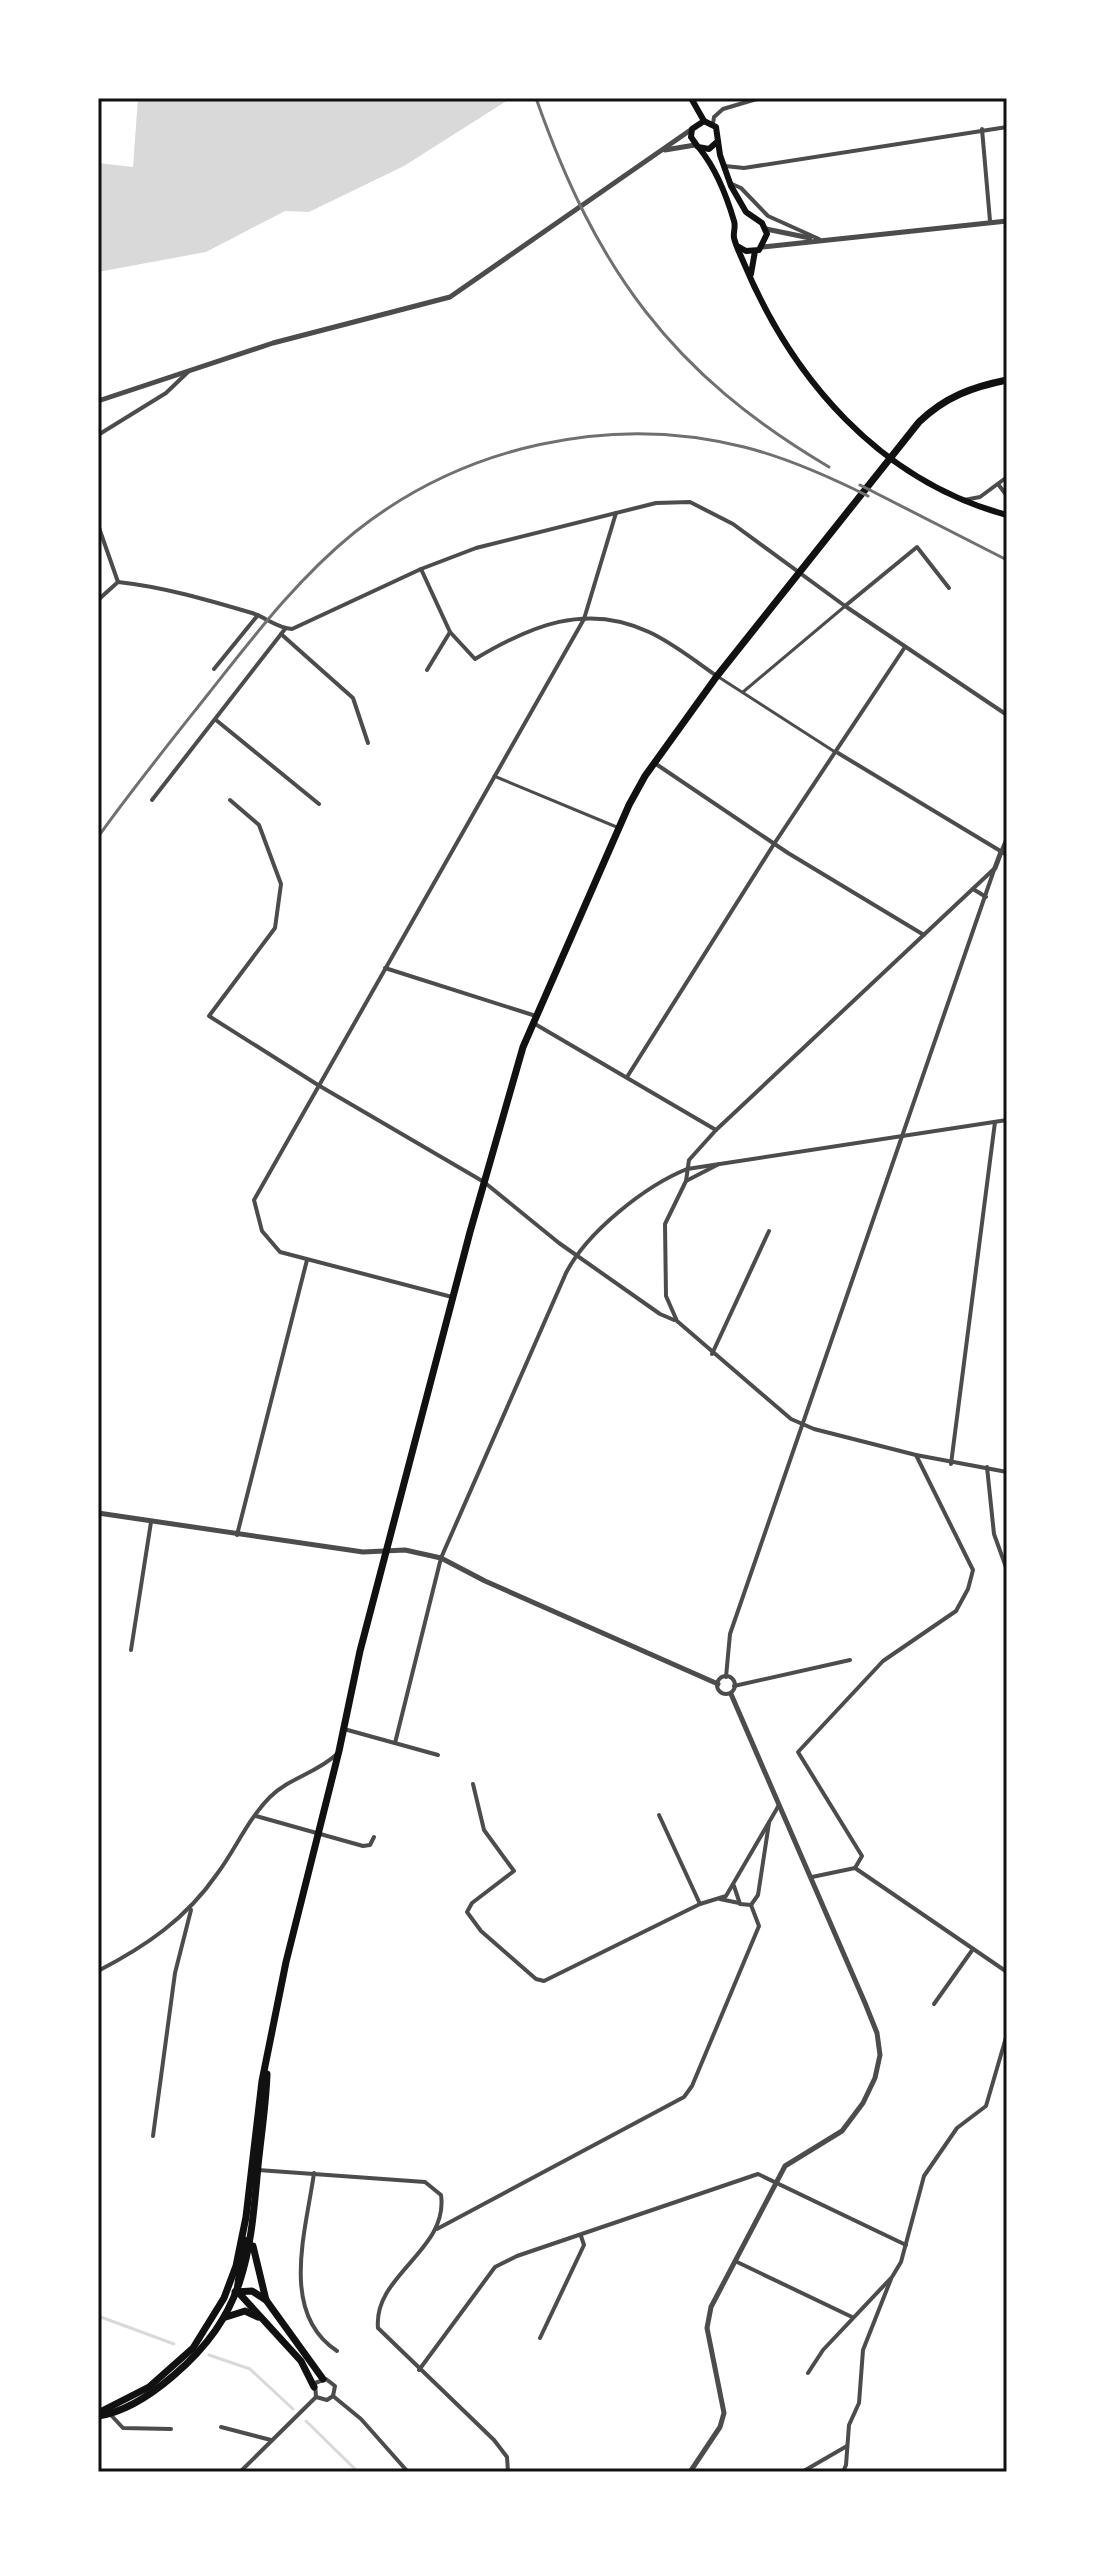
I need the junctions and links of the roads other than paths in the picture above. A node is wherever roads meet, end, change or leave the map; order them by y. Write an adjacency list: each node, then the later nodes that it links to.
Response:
1 (760, 98): 4 (street)
2 (693, 101): 3 (main road)
3 (698, 124): 4 (main road); 8 (main road); 9 (street)
4 (713, 124): 7 (main road)
5 (1007, 127): 6 (street)
6 (982, 129): 10 (street); 14 (street)
7 (718, 141): 8 (main road); 10 (main road)
8 (698, 147): 9 (street); 16 (main road)
9 (664, 150): 23 (street)
10 (724, 166): 11 (main road)
11 (730, 183): 12 (street); 13 (main road)
12 (763, 212): 17 (street); 18 (street)
13 (755, 219): 16 (main road); 17 (main road)
14 (990, 221): 15 (street); 18 (street)
15 (1007, 221)
16 (736, 227): 19 (main road)
17 (765, 227): 18 (street); 20 (main road)
18 (819, 239): 20 (street)
19 (739, 247): 21 (main road); 22 (main road)
20 (763, 247): 21 (main road)
21 (755, 251): 22 (main road)
22 (751, 274): 30 (main road)
23 (190, 369): 25 (street); 26 (street)
24 (1007, 380): 37 (highway)
25 (98, 401)
26 (98, 435)
27 (1007, 477): 28 (street)
28 (998, 484): 29 (street); 30 (street)
29 (1007, 496)
30 (961, 500): 32 (main road)
31 (616, 513): 36 (street); 37 (street); 43 (street)
32 (1007, 515)
33 (98, 525): 34 (street)
34 (107, 549): 35 (street); 38 (street)
35 (98, 550)
36 (421, 569): 44 (street); 45 (street)
37 (798, 572): 41 (street); 50 (highway)
38 (118, 582): 40 (street); 42 (street)
39 (949, 588): 41 (street)
40 (98, 600)
41 (845, 606): 47 (street); 51 (street)
42 (258, 615): 44 (street); 48 (street)
43 (584, 619): 45 (street); 50 (street); 57 (street)
44 (285, 629): 46 (street)
45 (450, 632): 49 (street)
46 (281, 634): 53 (street); 54 (street)
47 (905, 647): 52 (street); 55 (street)
48 (214, 669)
49 (427, 670)
50 (717, 676): 51 (street); 56 (highway)
51 (743, 692): 55 (street)
52 (1007, 715)
53 (216, 720): 58 (street); 60 (street)
54 (368, 743)
55 (837, 753): 63 (street); 64 (street)
56 (654, 763): 61 (highway); 63 (street)
57 (494, 776): 61 (street); 69 (street)
58 (152, 800)
59 (230, 800): 72 (street)
60 (319, 804)
61 (619, 828): 70 (highway)
62 (1007, 838): 64 (street)
63 (774, 844): 68 (street); 71 (street)
64 (1004, 853): 65 (street)
65 (995, 868): 66 (street); 67 (street)
66 (973, 889): 67 (street); 68 (street)
67 (986, 897): 76 (street)
68 (924, 935): 75 (street)
69 (385, 968): 70 (street); 72 (street)
70 (534, 1019): 71 (street); 80 (highway)
71 (627, 1077): 75 (street)
72 (318, 1085): 80 (street); 83 (street)
73 (1007, 1120): 74 (street)
74 (995, 1122): 76 (street); 89 (street)
75 (716, 1130): 78 (street)
76 (905, 1135): 77 (street); 87 (street)
77 (724, 1161): 78 (street); 79 (street)
78 (687, 1169): 79 (street); 82 (street)
79 (686, 1181): 85 (street)
80 (484, 1182): 82 (street); 84 (highway)
81 (769, 1231): 86 (street)
82 (575, 1255): 85 (street); 96 (street)
83 (307, 1260): 84 (street); 94 (street)
84 (453, 1297): 95 (highway)
85 (677, 1321): 86 (street)
86 (712, 1354): 87 (street)
87 (803, 1425): 88 (street); 100 (street)
88 (916, 1455): 89 (street); 115 (street)
89 (951, 1464): 90 (street)
90 (987, 1467): 91 (street); 97 (street)
91 (1007, 1472)
92 (98, 1513): 93 (street)
93 (151, 1522): 94 (street); 98 (street)
94 (237, 1535): 95 (street)
95 (385, 1552): 96 (street); 104 (highway)
96 (441, 1558): 101 (street); 105 (street)
97 (1007, 1570)
98 (131, 1650)
99 (850, 1660): 102 (street)
100 (726, 1677): 101 (street); 102 (street)
101 (718, 1684): 103 (street)
102 (734, 1686): 103 (street)
103 (731, 1694): 109 (street)
104 (344, 1729): 105 (street); 106 (highway)
105 (395, 1743): 107 (street)
106 (339, 1751): 111 (street); 113 (highway)
107 (438, 1755)
108 (473, 1784): 119 (street)
109 (779, 1805): 112 (street); 116 (street)
110 (659, 1815): 119 (street)
111 (256, 1816): 113 (street); 122 (street)
112 (769, 1820): 117 (street); 121 (street)
113 (319, 1833): 114 (street); 128 (highway)
114 (374, 1837)
115 (855, 1868): 116 (street); 123 (street)
116 (812, 1877): 132 (street)
117 (735, 1880): 118 (street); 120 (street)
118 (718, 1899): 119 (street); 120 (street)
119 (700, 1904)
120 (740, 1904): 121 (street)
121 (751, 1905): 133 (street)
122 (191, 1908): 124 (street); 129 (street)
123 (973, 1949): 125 (street); 126 (street)
124 (98, 1971)
125 (1007, 1972)
126 (934, 2004)
127 (1007, 2034): 137 (street)
128 (268, 2052): 130 (highway); 134 (highway)
129 (153, 2136)
130 (258, 2170): 131 (street); 136 (highway)
131 (314, 2173): 133 (street); 147 (street)
132 (775, 2181): 135 (street); 137 (street); 138 (street)
133 (437, 2229): 148 (street)
134 (243, 2234): 140 (highway); 141 (highway)
135 (581, 2236): 146 (street); 148 (street)
136 (252, 2242): 140 (highway); 142 (highway)
137 (906, 2245): 139 (street)
138 (734, 2260): 143 (street); 163 (street)
139 (892, 2277): 143 (street); 159 (street)
140 (237, 2291): 141 (highway); 142 (highway); 144 (highway); 145 (highway)
141 (224, 2298): 155 (highway)
142 (266, 2300): 150 (highway)
143 (852, 2317): 149 (street)
144 (221, 2321): 145 (highway); 154 (highway)
145 (271, 2325): 151 (highway)
146 (540, 2338)
147 (337, 2351)
148 (419, 2370): 162 (street)
149 (808, 2373)
150 (323, 2379): 151 (street); 152 (street)
151 (314, 2387): 153 (street)
152 (333, 2396): 153 (street); 161 (street)
153 (316, 2397): 158 (street)
154 (110, 2414): 155 (highway); 157 (street)
155 (98, 2415)
156 (221, 2427): 158 (street)
157 (171, 2429)
158 (271, 2440): 160 (street)
159 (847, 2446): 164 (street); 165 (street)
160 (240, 2472)
161 (408, 2472)
162 (508, 2472)
163 (690, 2472)
164 (802, 2472)
165 (843, 2472)

